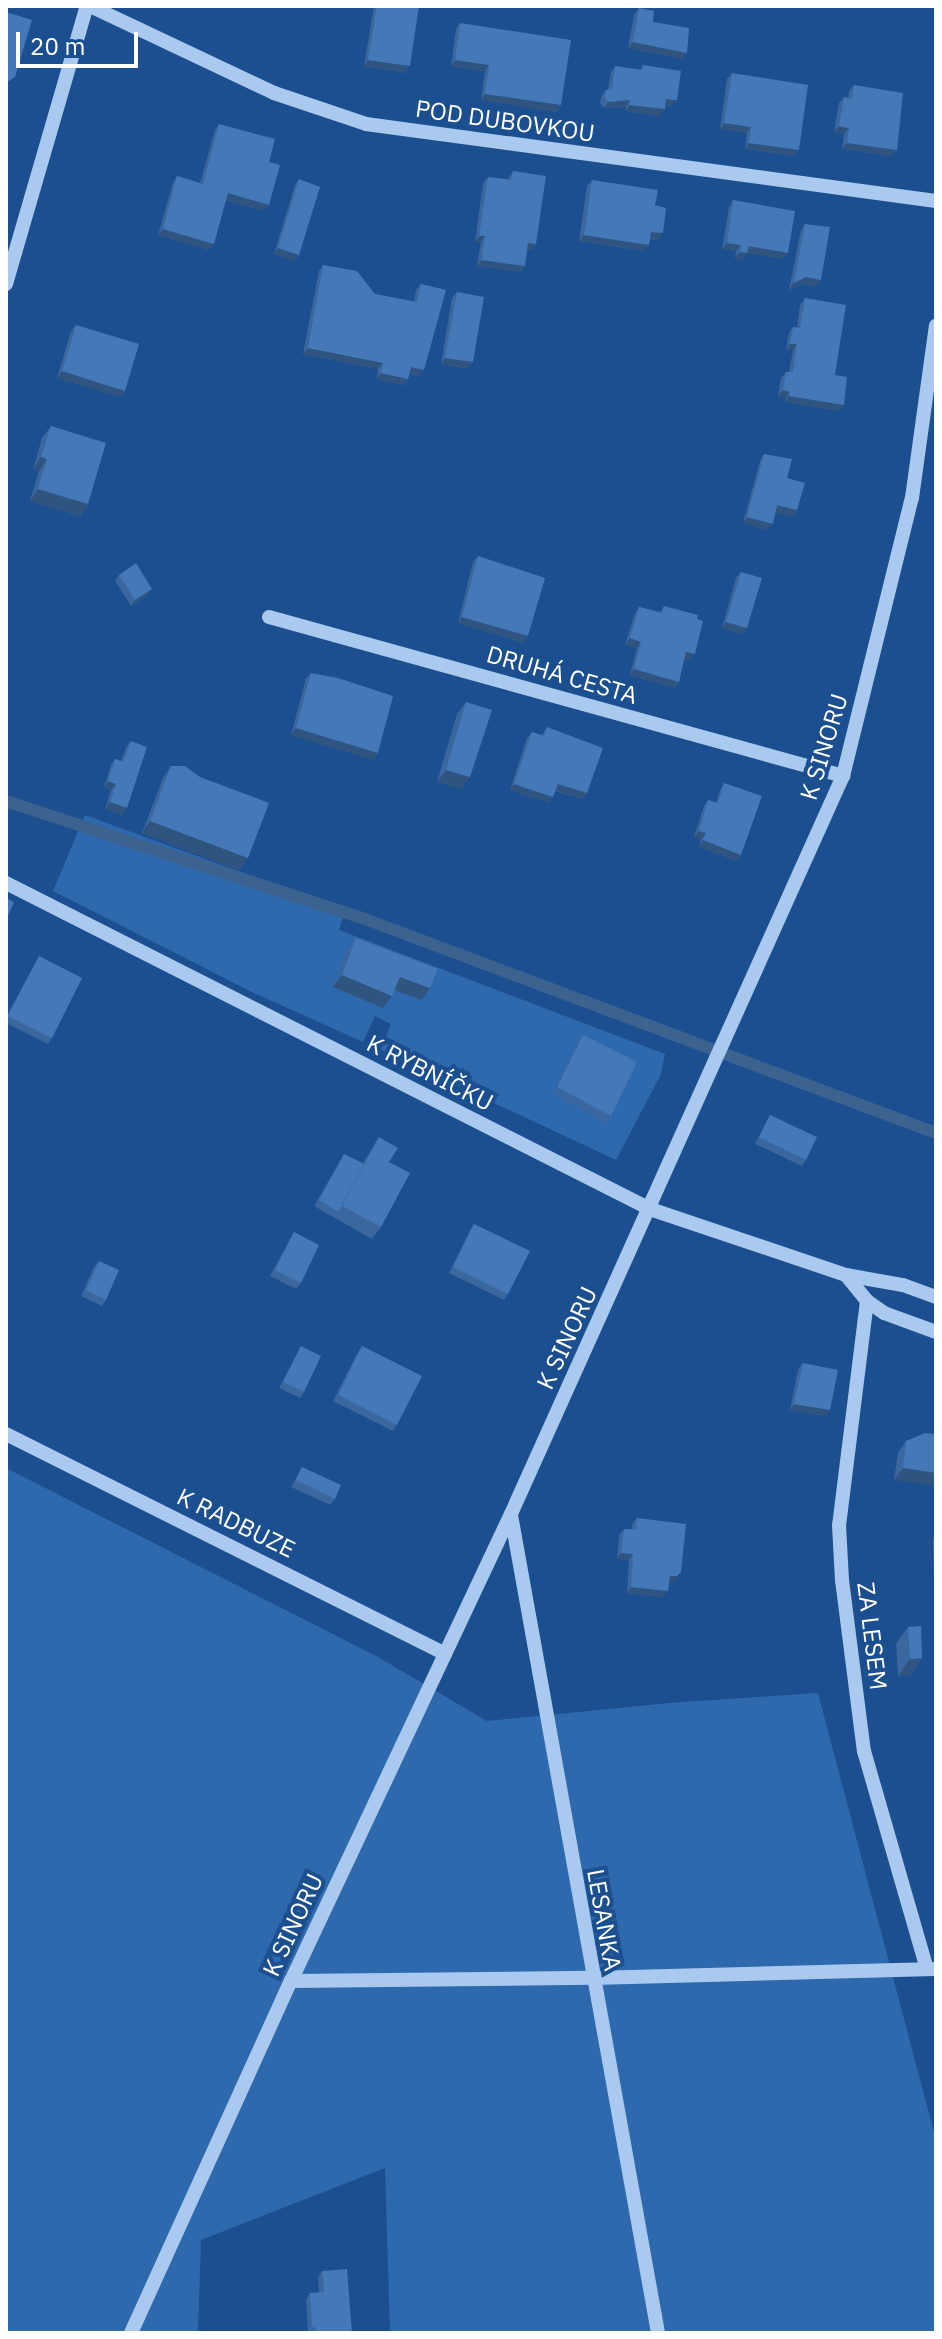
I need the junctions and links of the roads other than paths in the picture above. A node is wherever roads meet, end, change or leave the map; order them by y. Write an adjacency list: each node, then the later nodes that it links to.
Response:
1 (89, 6): 2 (street, POD DUBOVKOU); 3 (street)
2 (936, 201)
3 (6, 284)
4 (936, 326): 6 (street, K SINORU)
5 (269, 617): 6 (street, DRUHÁ CESTA)
6 (843, 776): 8 (street, K SINORU)
7 (6, 883): 8 (street, K RYBNÍČKU)
8 (650, 1209): 9 (street, K RYBNÍČKU); 14 (street, K SINORU)
9 (846, 1275): 10 (street, K RYBNÍČKU); 11 (street)
10 (936, 1297)
11 (867, 1301): 12 (street); 16 (street, ZA LESEM)
12 (936, 1332)
13 (6, 1434): 15 (street, K RADBUZE)
14 (511, 1514): 15 (street, K SINORU); 17 (street, LESANKA)
15 (445, 1654): 18 (street, K SINORU)
16 (932, 1969): 17 (street, ZA LESEM)
17 (592, 1978): 18 (street, ZA LESEM); 20 (street, LESANKA)
18 (291, 1981): 19 (street, K SINORU)
19 (131, 2333)
20 (658, 2333)

